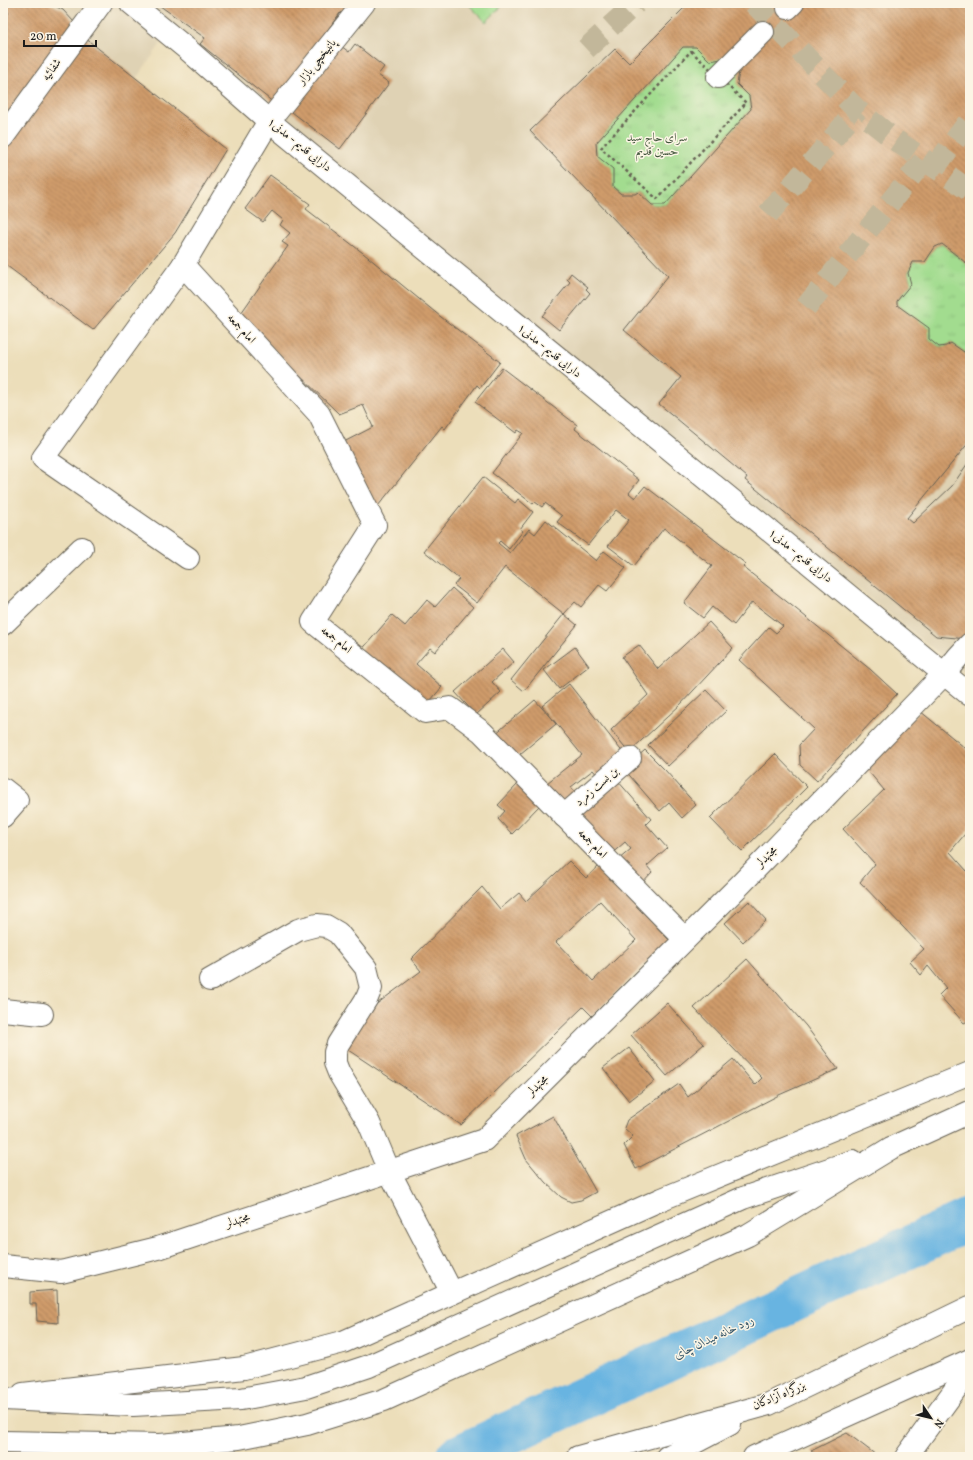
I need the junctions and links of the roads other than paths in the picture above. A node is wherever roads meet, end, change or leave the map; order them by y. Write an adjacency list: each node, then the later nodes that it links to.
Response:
1 (101, 3): 7 (main road, شفائیه)
2 (131, 3): 6 (main road, دارایی قدیم - مدنی۱)
3 (364, 3): 6 (main road, پانبیخچی بازار)
4 (763, 32): 5 (main road)
5 (718, 77)
6 (269, 121): 8 (main road); 13 (main road, دارایی قدیم - مدنی۱)
7 (3, 137)
8 (183, 265): 10 (main road); 18 (main road, امام جمعه)
9 (82, 548): 11 (main road)
10 (188, 558)
11 (3, 624)
12 (970, 644): 13 (main road, مجتهدلر)
13 (944, 674): 14 (main road, دارایی قدیم - مدنی۱); 19 (main road, مجتهدلر)
14 (970, 695)
15 (630, 758): 18 (main road, بن بست زمرد)
16 (3, 789): 17 (main road)
17 (3, 816)
18 (564, 816): 19 (main road, امام جمعه)
19 (685, 939): 26 (main road, مجتهدلر)
20 (210, 980): 26 (main road)
21 (3, 1010): 22 (main road)
22 (42, 1014)
23 (970, 1073): 28 (main road)
24 (970, 1112): 25 (main road)
25 (891, 1148): 32 (main road); 34 (main road)
26 (389, 1172): 27 (main road, مجتهدلر); 28 (main road)
27 (3, 1266)
28 (452, 1293): 32 (main road)
29 (970, 1307): 33 (main road, بزرگراه آزادگان)
30 (970, 1360): 37 (main road)
31 (970, 1368): 38 (main road)
32 (3, 1398)
33 (768, 1404): 35 (main road, بزرگراه آزادگان); 36 (main road)
34 (3, 1442)
35 (578, 1457)
36 (667, 1457)
37 (754, 1457)
38 (906, 1457)

